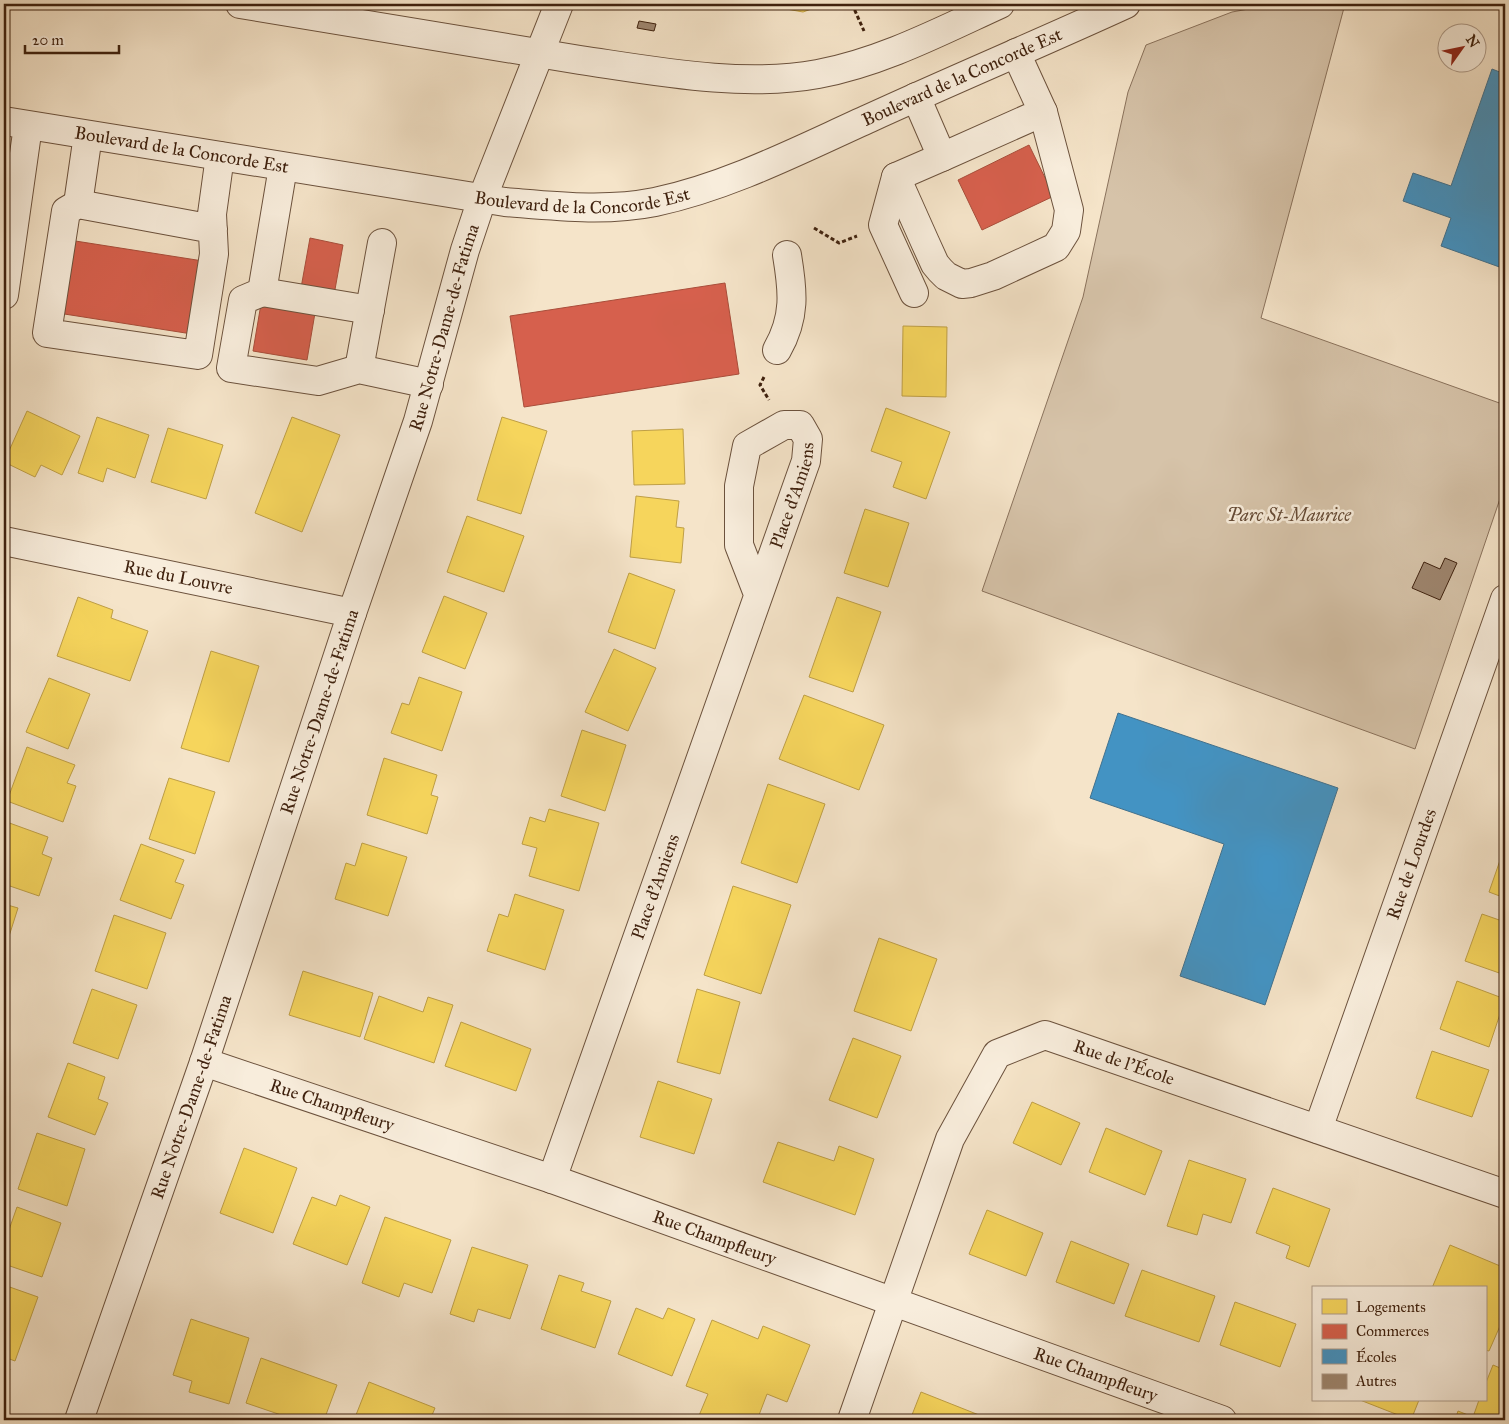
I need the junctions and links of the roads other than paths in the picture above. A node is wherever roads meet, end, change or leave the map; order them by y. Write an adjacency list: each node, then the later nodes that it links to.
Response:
1 (240, 4): 6 (street)
2 (559, 4): 6 (street, Rue Notre-Dame-de-Fatima)
3 (1000, 4): 6 (street)
4 (1126, 4): 5 (street, Boulevard de la Concorde Est)
5 (1016, 53): 7 (street, Boulevard de la Concorde Est); 8 (street)
6 (540, 54): 16 (street, Rue Notre-Dame-de-Fatima)
7 (916, 97): 12 (street); 16 (street, Boulevard de la Concorde Est)
8 (1043, 112): 12 (street); 14 (street)
9 (16, 124): 10 (street, Boulevard de la Concorde Est); 15 (street)
10 (88, 135): 11 (street, Boulevard de la Concorde Est); 17 (street)
11 (220, 156): 13 (street, Boulevard de la Concorde Est); 18 (street)
12 (942, 157): 14 (street)
13 (283, 167): 16 (street, Boulevard de la Concorde Est); 21 (street)
14 (896, 177): 22 (street)
15 (12, 179): 23 (street)
16 (482, 199): 27 (street, Rue Notre-Dame-de-Fatima)
17 (78, 204): 18 (street); 18 (street)
18 (213, 229)
19 (382, 244): 24 (street)
20 (787, 255): 25 (street)
21 (262, 292): 24 (street); 26 (street)
22 (914, 294)
23 (4, 295)
24 (370, 310): 26 (street)
25 (777, 350)
26 (359, 369): 27 (street)
27 (429, 384): 31 (street, Rue Notre-Dame-de-Fatima)
28 (5, 546): 31 (street, Rue du Louvre)
29 (758, 594): 29 (street, Place d'Amiens); 34 (street, Place d'Amiens)
30 (1505, 598): 33 (street, Rue de Lourdes)
31 (352, 613): 32 (street, Rue Notre-Dame-de-Fatima)
32 (204, 1062): 34 (street, Rue Champfleury); 37 (street, Rue Notre-Dame-de-Fatima)
33 (1318, 1129): 35 (street, Rue de l'École); 36 (street, Rue de l'École)
34 (552, 1179): 36 (street, Rue Champfleury)
35 (1505, 1194)
36 (893, 1301): 38 (street, Rue de l'École); 39 (street, Rue Champfleury)
37 (79, 1420)
38 (852, 1420)
39 (1222, 1420)

